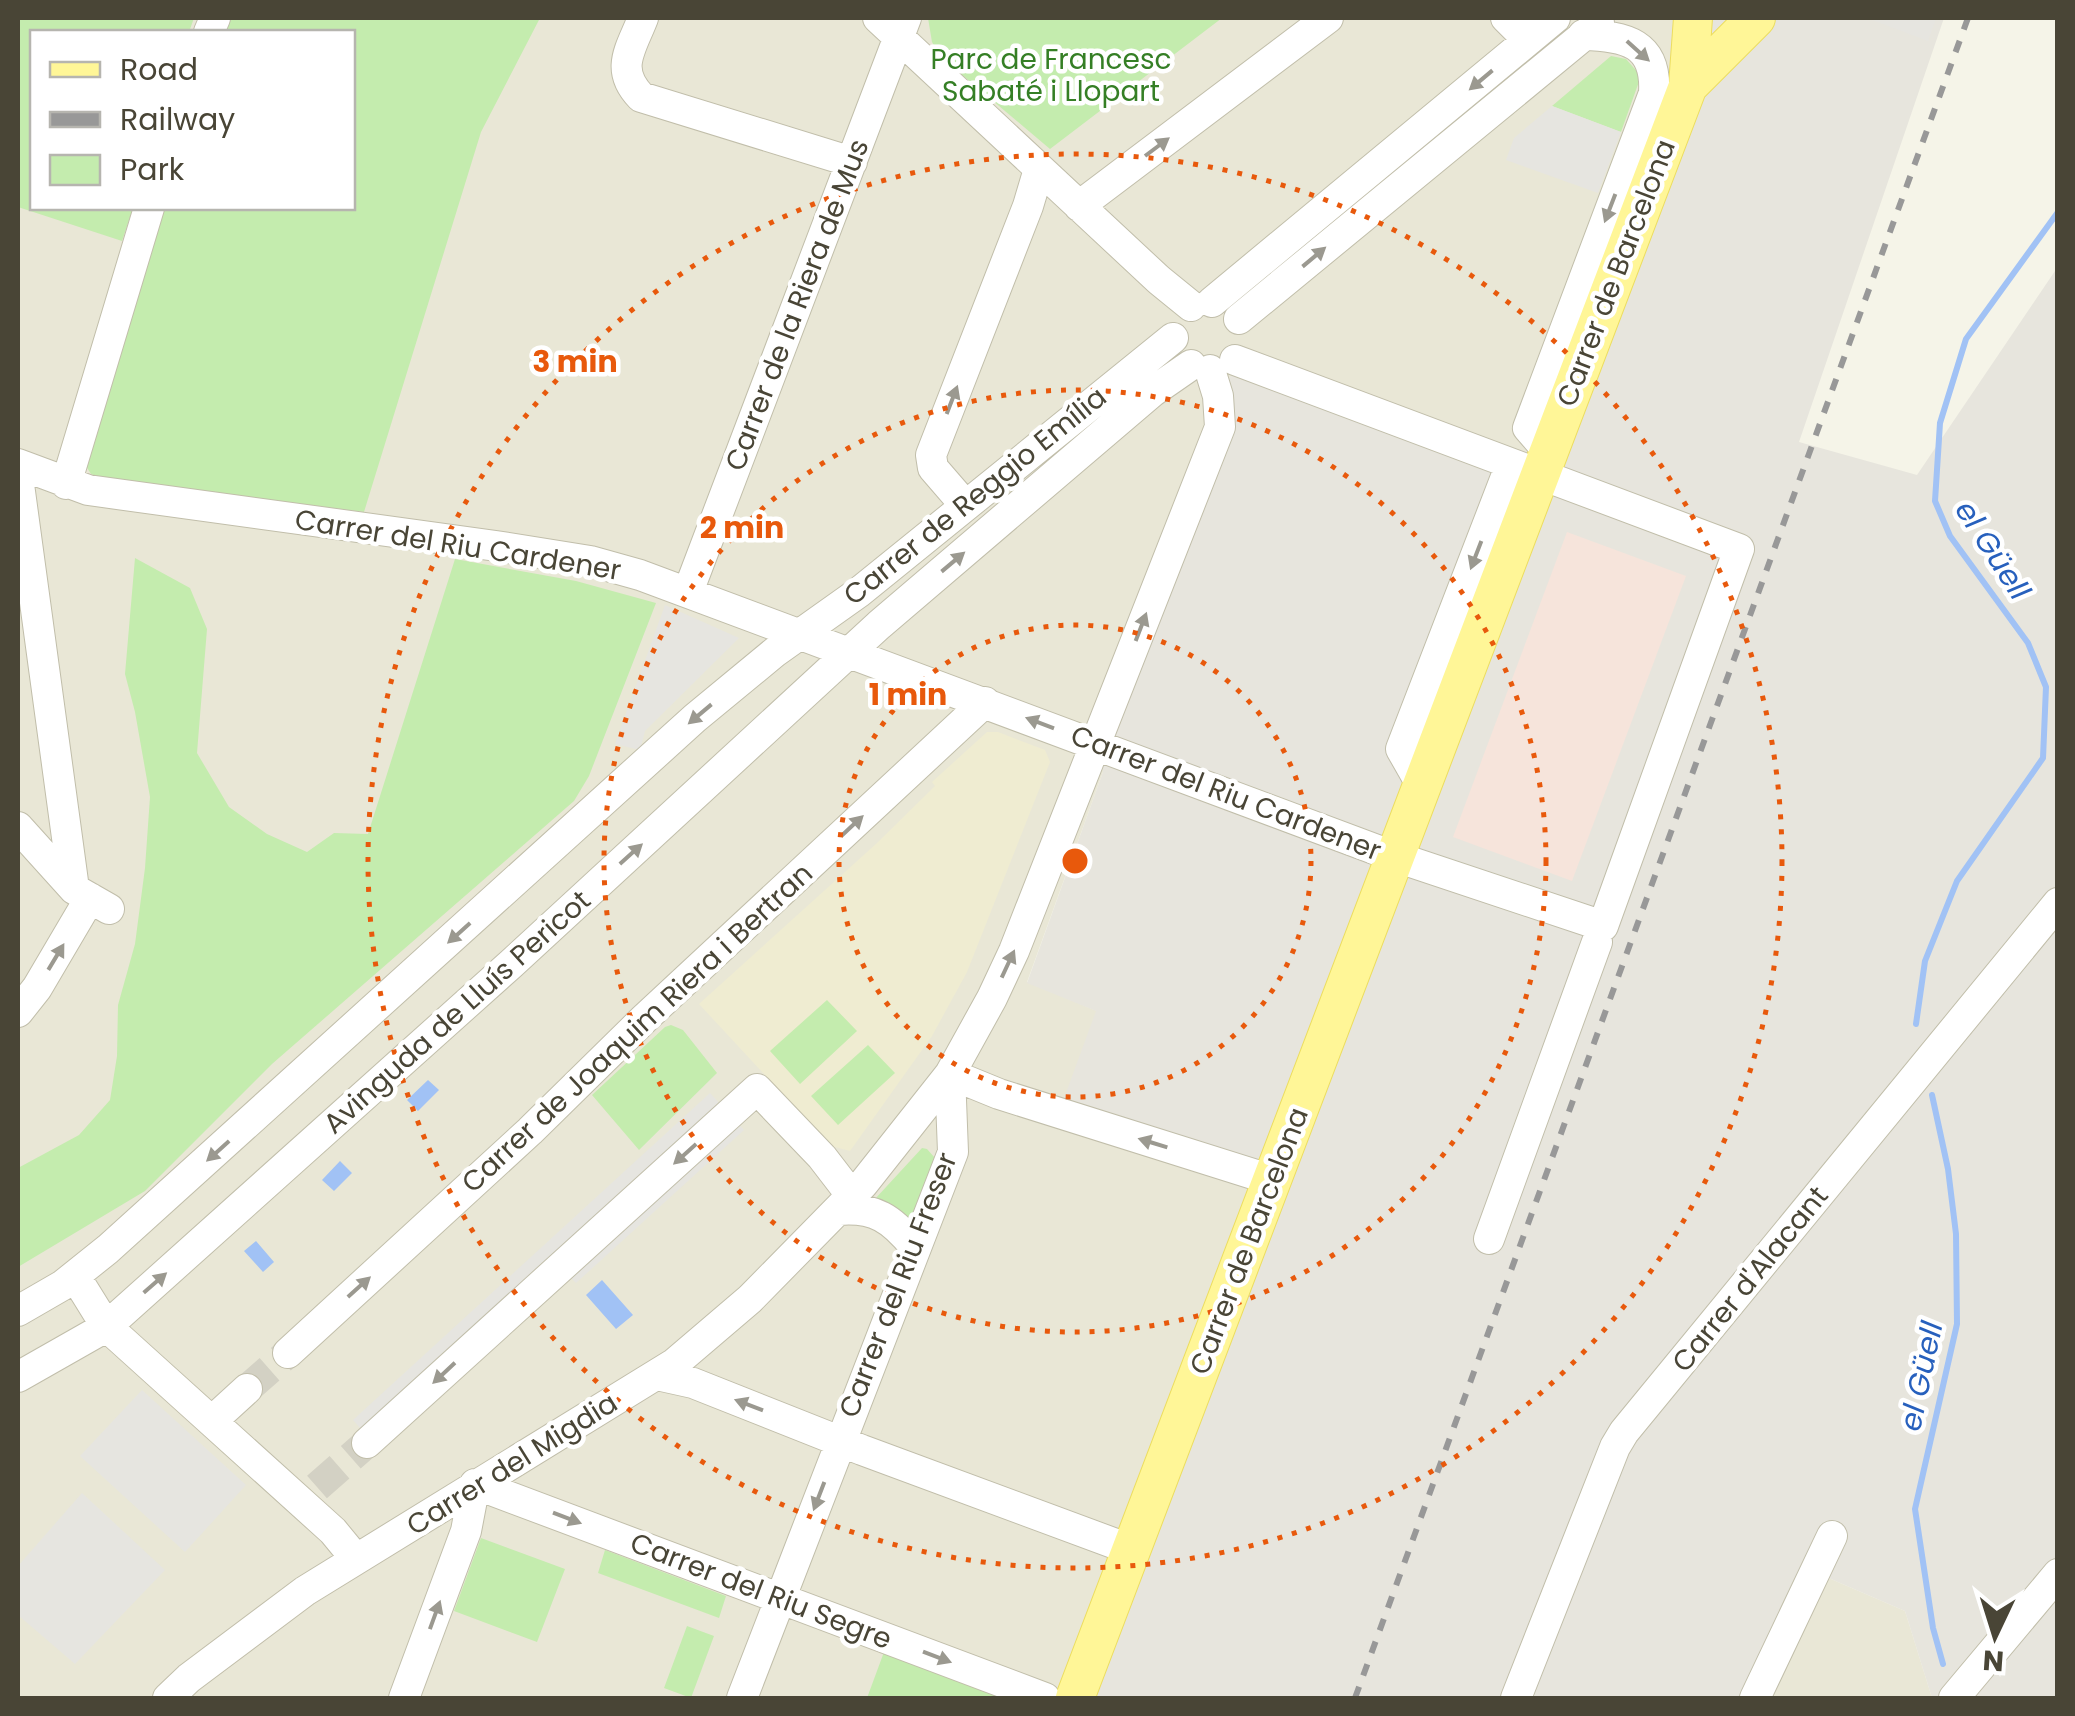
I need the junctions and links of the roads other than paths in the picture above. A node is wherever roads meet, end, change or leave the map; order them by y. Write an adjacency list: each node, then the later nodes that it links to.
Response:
1 (644, 18): 12 (street)
2 (1328, 18): 14 (street, one-way to 2)
3 (1506, 18): 9 (street)
4 (1555, 18): 9 (street)
5 (1692, 18): 10 (main road, Carrer de Barcelona)
6 (1756, 18): 10 (main road, Carrer de Barcelona)
7 (894, 24): 12 (street, Carrer de la Riera de Mus); 13 (street)
8 (1595, 26): 11 (street, Carrer de Barcelona, one-way to 11); 17 (street, one-way to 8)
9 (1528, 40): 16 (street, one-way to 16)
10 (1686, 91): 11 (street, Carrer de Barcelona); 20 (main road, Carrer de Barcelona)
11 (1646, 117): 20 (street, Carrer de Barcelona, one-way to 20)
12 (852, 162): 25 (street, Carrer de la Riera de Mus)
13 (1039, 169): 14 (street); 24 (street, one-way to 13)
14 (1080, 206): 16 (street)
15 (147, 210): 23 (street)
16 (1201, 304): 17 (street); 18 (street)
17 (1238, 320): 19 (street)
18 (1173, 338): 19 (street); 24 (street, Carrer de Reggio Emília)
19 (1212, 365): 20 (street); 26 (street, Carrer de Reggio Emília, one-way to 19); 30 (street, Carrer del Riu Freser, one-way to 19)
20 (1533, 463): 32 (main road, Carrer de Barcelona); 35 (street)
21 (18, 464): 23 (street, Carrer del Riu Cardener)
22 (18, 477): 33 (street)
23 (66, 484): 25 (street, Carrer del Riu Cardener)
24 (957, 496): 27 (street, Carrer de Reggio Emília)
25 (688, 592): 27 (street, Carrer del Riu Cardener)
26 (879, 625): 28 (street, Avinguda de Lluís Pericot)
27 (786, 643): 28 (street, Carrer del Riu Cardener); 42 (street, Avinguda de Lluís Pericot, one-way to 42)
28 (848, 654): 29 (street, Carrer del Riu Cardener); 44 (street, Avinguda de Lluís Pericot, one-way to 28)
29 (985, 702): 30 (street, Carrer del Riu Cardener, one-way to 29); 45 (street, Carrer de Joaquim Riera i Bertran, one-way to 29)
30 (1095, 744): 32 (street, Carrer del Riu Cardener); 37 (street, Carrer del Riu Freser, one-way to 30)
31 (18, 828): 33 (street)
32 (1394, 856): 35 (street, Carrer del Riu Cardener); 38 (main road, Carrer de Barcelona)
33 (91, 899): 36 (street, one-way to 33)
34 (2058, 903): 63 (street, Carrer d'Alacant)
35 (1600, 934): 40 (street)
36 (18, 1012)
37 (956, 1062): 38 (street, one-way to 37); 39 (street, Carrer del Migdia); 41 (street, Carrer del Riu Freser)
38 (1272, 1180): 54 (main road, Carrer de Barcelona)
39 (846, 1203): 41 (street); 46 (street, Carrer del Migdia); 51 (street, one-way to 51)
40 (1489, 1239)
41 (914, 1246): 50 (street, Carrer del Riu Freser)
42 (75, 1276): 43 (street, Avinguda de Lluís Pericot); 44 (street)
43 (18, 1312)
44 (106, 1326): 47 (street, Avinguda de Lluís Pericot); 49 (street)
45 (288, 1353)
46 (658, 1376): 50 (street, one-way to 46); 52 (street, Carrer del Migdia)
47 (18, 1377)
48 (247, 1389): 49 (street)
49 (212, 1421): 55 (street)
50 (840, 1440): 54 (street); 57 (street, Carrer del Riu Freser, one-way to 57)
51 (367, 1443)
52 (476, 1484): 55 (street, Carrer del Migdia); 57 (street, Carrer del Riu Segre, one-way to 57); 59 (street, one-way to 52)
53 (1832, 1536): 64 (street)
54 (1132, 1550): 62 (main road, Carrer de Barcelona)
55 (356, 1559): 58 (street, Carrer del Migdia)
56 (2058, 1574): 65 (street)
57 (780, 1598): 60 (street, Carrer del Riu Freser); 61 (street, Carrer del Riu Segre, one-way to 61)
58 (177, 1697)
59 (404, 1698)
60 (742, 1698)
61 (1045, 1698)
62 (1075, 1698)
63 (1516, 1698)
64 (1754, 1698)
65 (1954, 1698)

